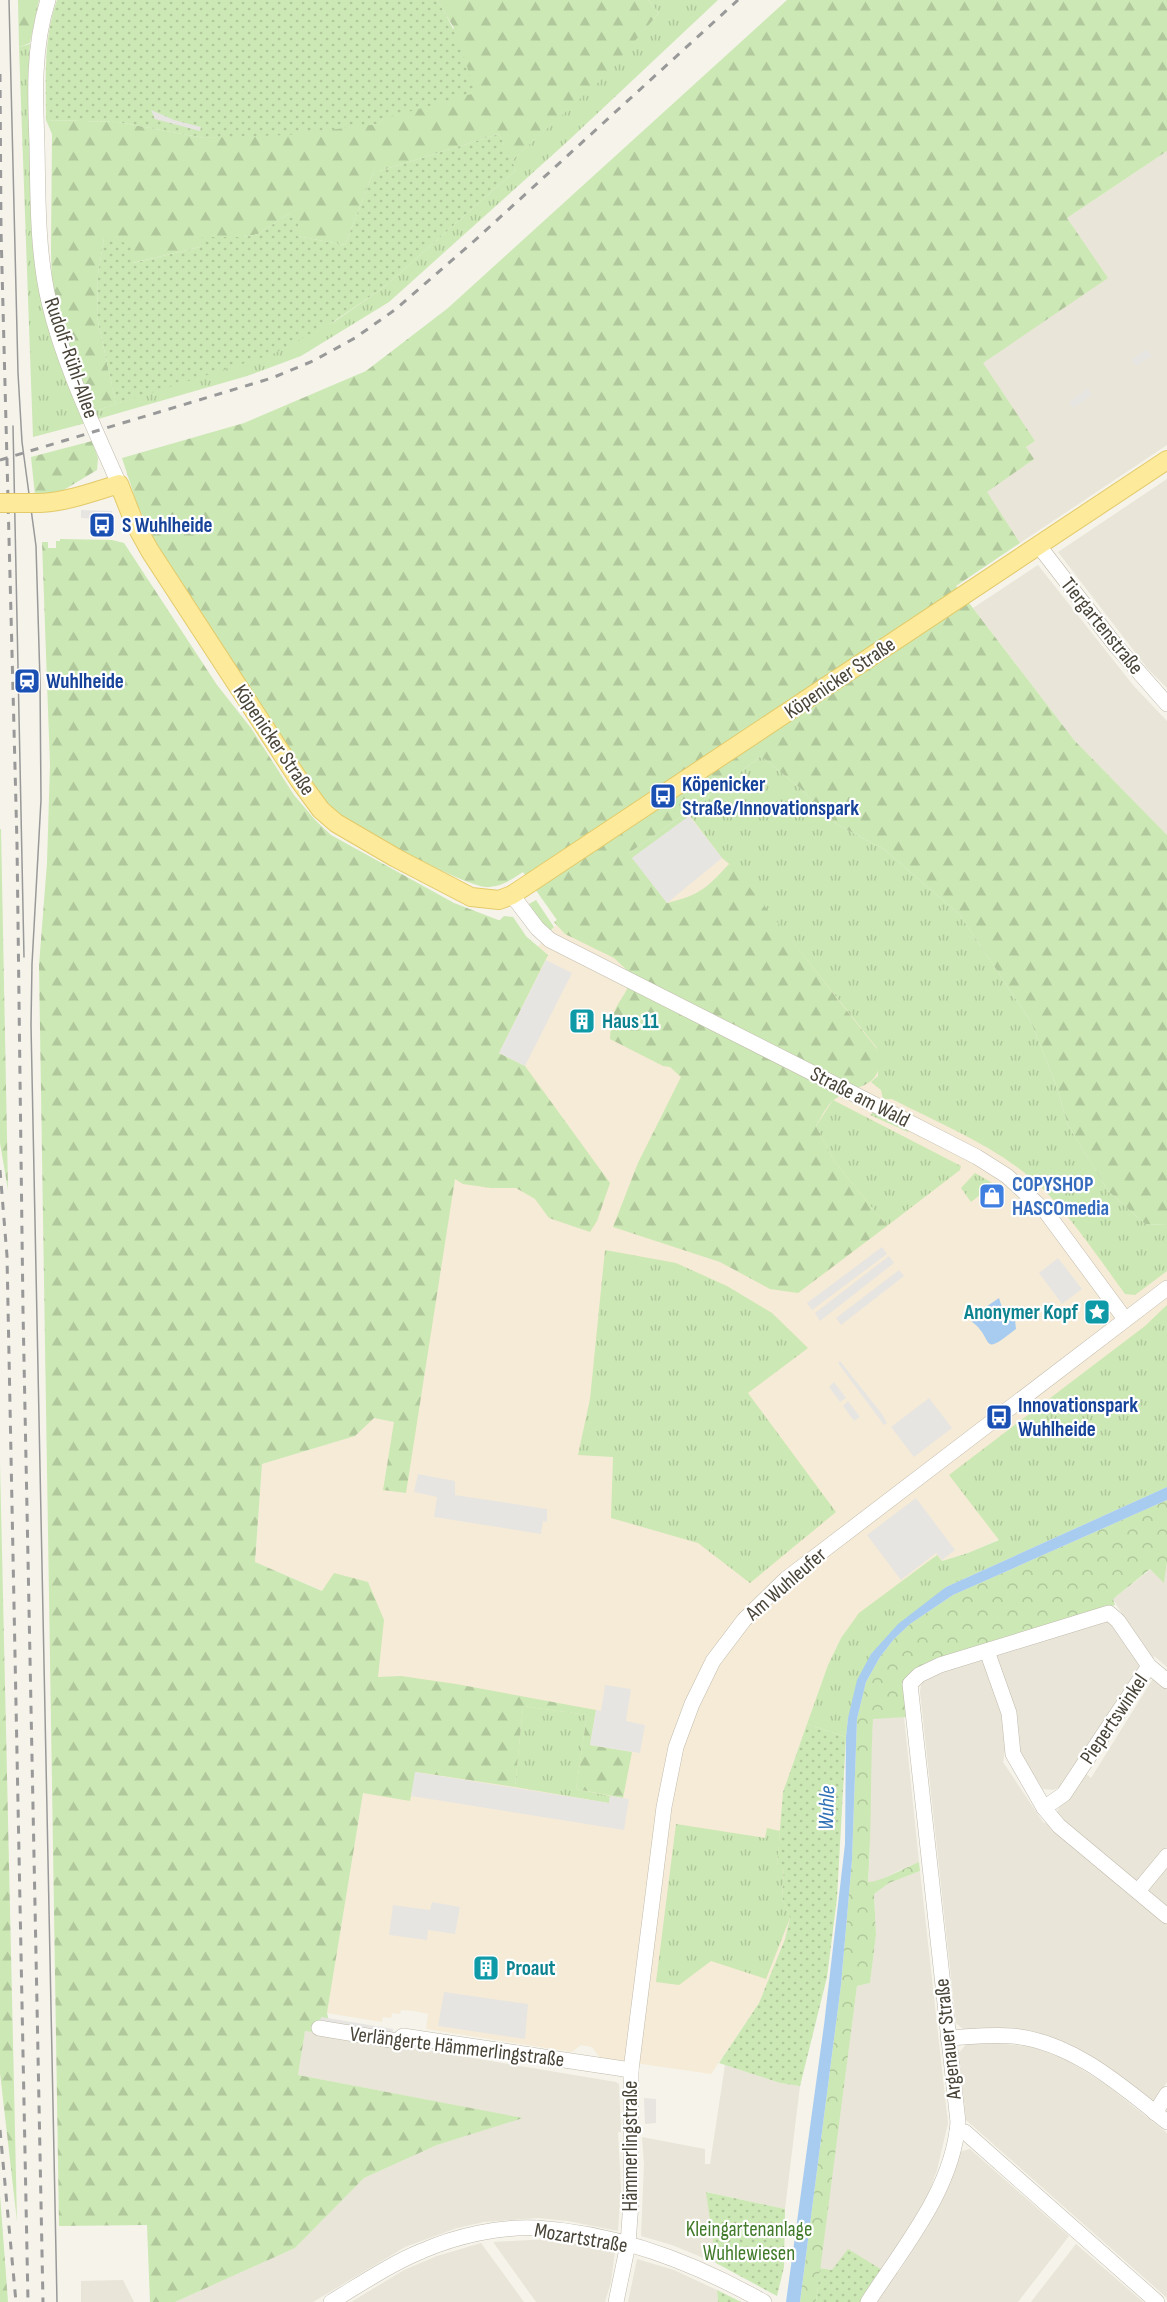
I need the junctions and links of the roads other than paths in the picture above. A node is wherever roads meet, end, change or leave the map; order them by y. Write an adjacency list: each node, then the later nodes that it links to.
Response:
1 (48, 0): 3 (street, Rudolf-Rühl-Allee)
2 (1167, 460): 5 (main road, Köpenicker Straße)
3 (119, 484): 4 (main road, bridge); 7 (main road, Köpenicker Straße)
4 (0, 503)
5 (1039, 546): 6 (street, Tiergartenstraße); 7 (main road, Köpenicker Straße)
6 (1167, 704)
7 (512, 895): 9 (street, Straße am Wald)
8 (1167, 1288): 9 (street, Am Wuhleufer)
9 (1125, 1319): 20 (street, Am Wuhleufer)
10 (987, 1651): 11 (street, Piepertswinkel); 13 (street, Piepertswinkel); 14 (street)
11 (1149, 1666): 12 (street); 14 (street, Piepertswinkel)
12 (1167, 1681)
13 (910, 1684): 19 (street, Argenauer Straße)
14 (1044, 1808): 16 (street)
15 (1167, 1856): 16 (street)
16 (1138, 1892): 17 (street)
17 (1167, 1916)
18 (319, 2028): 20 (street, Verlängerte Hämmerlingstraße)
19 (948, 2038): 22 (street); 23 (street, Argenauer Straße)
20 (631, 2066): 24 (street, Hämmerlingstraße)
21 (1167, 2094): 22 (street)
22 (1161, 2117)
23 (957, 2132): 28 (street, Argenauer Straße); 29 (street)
24 (628, 2244): 25 (street, Mozartstraße); 26 (street, Hämmerlingstraße); 27 (street, Mozartstraße)
25 (335, 2301)
26 (616, 2302)
27 (764, 2302)
28 (868, 2302)
29 (1157, 2302)

